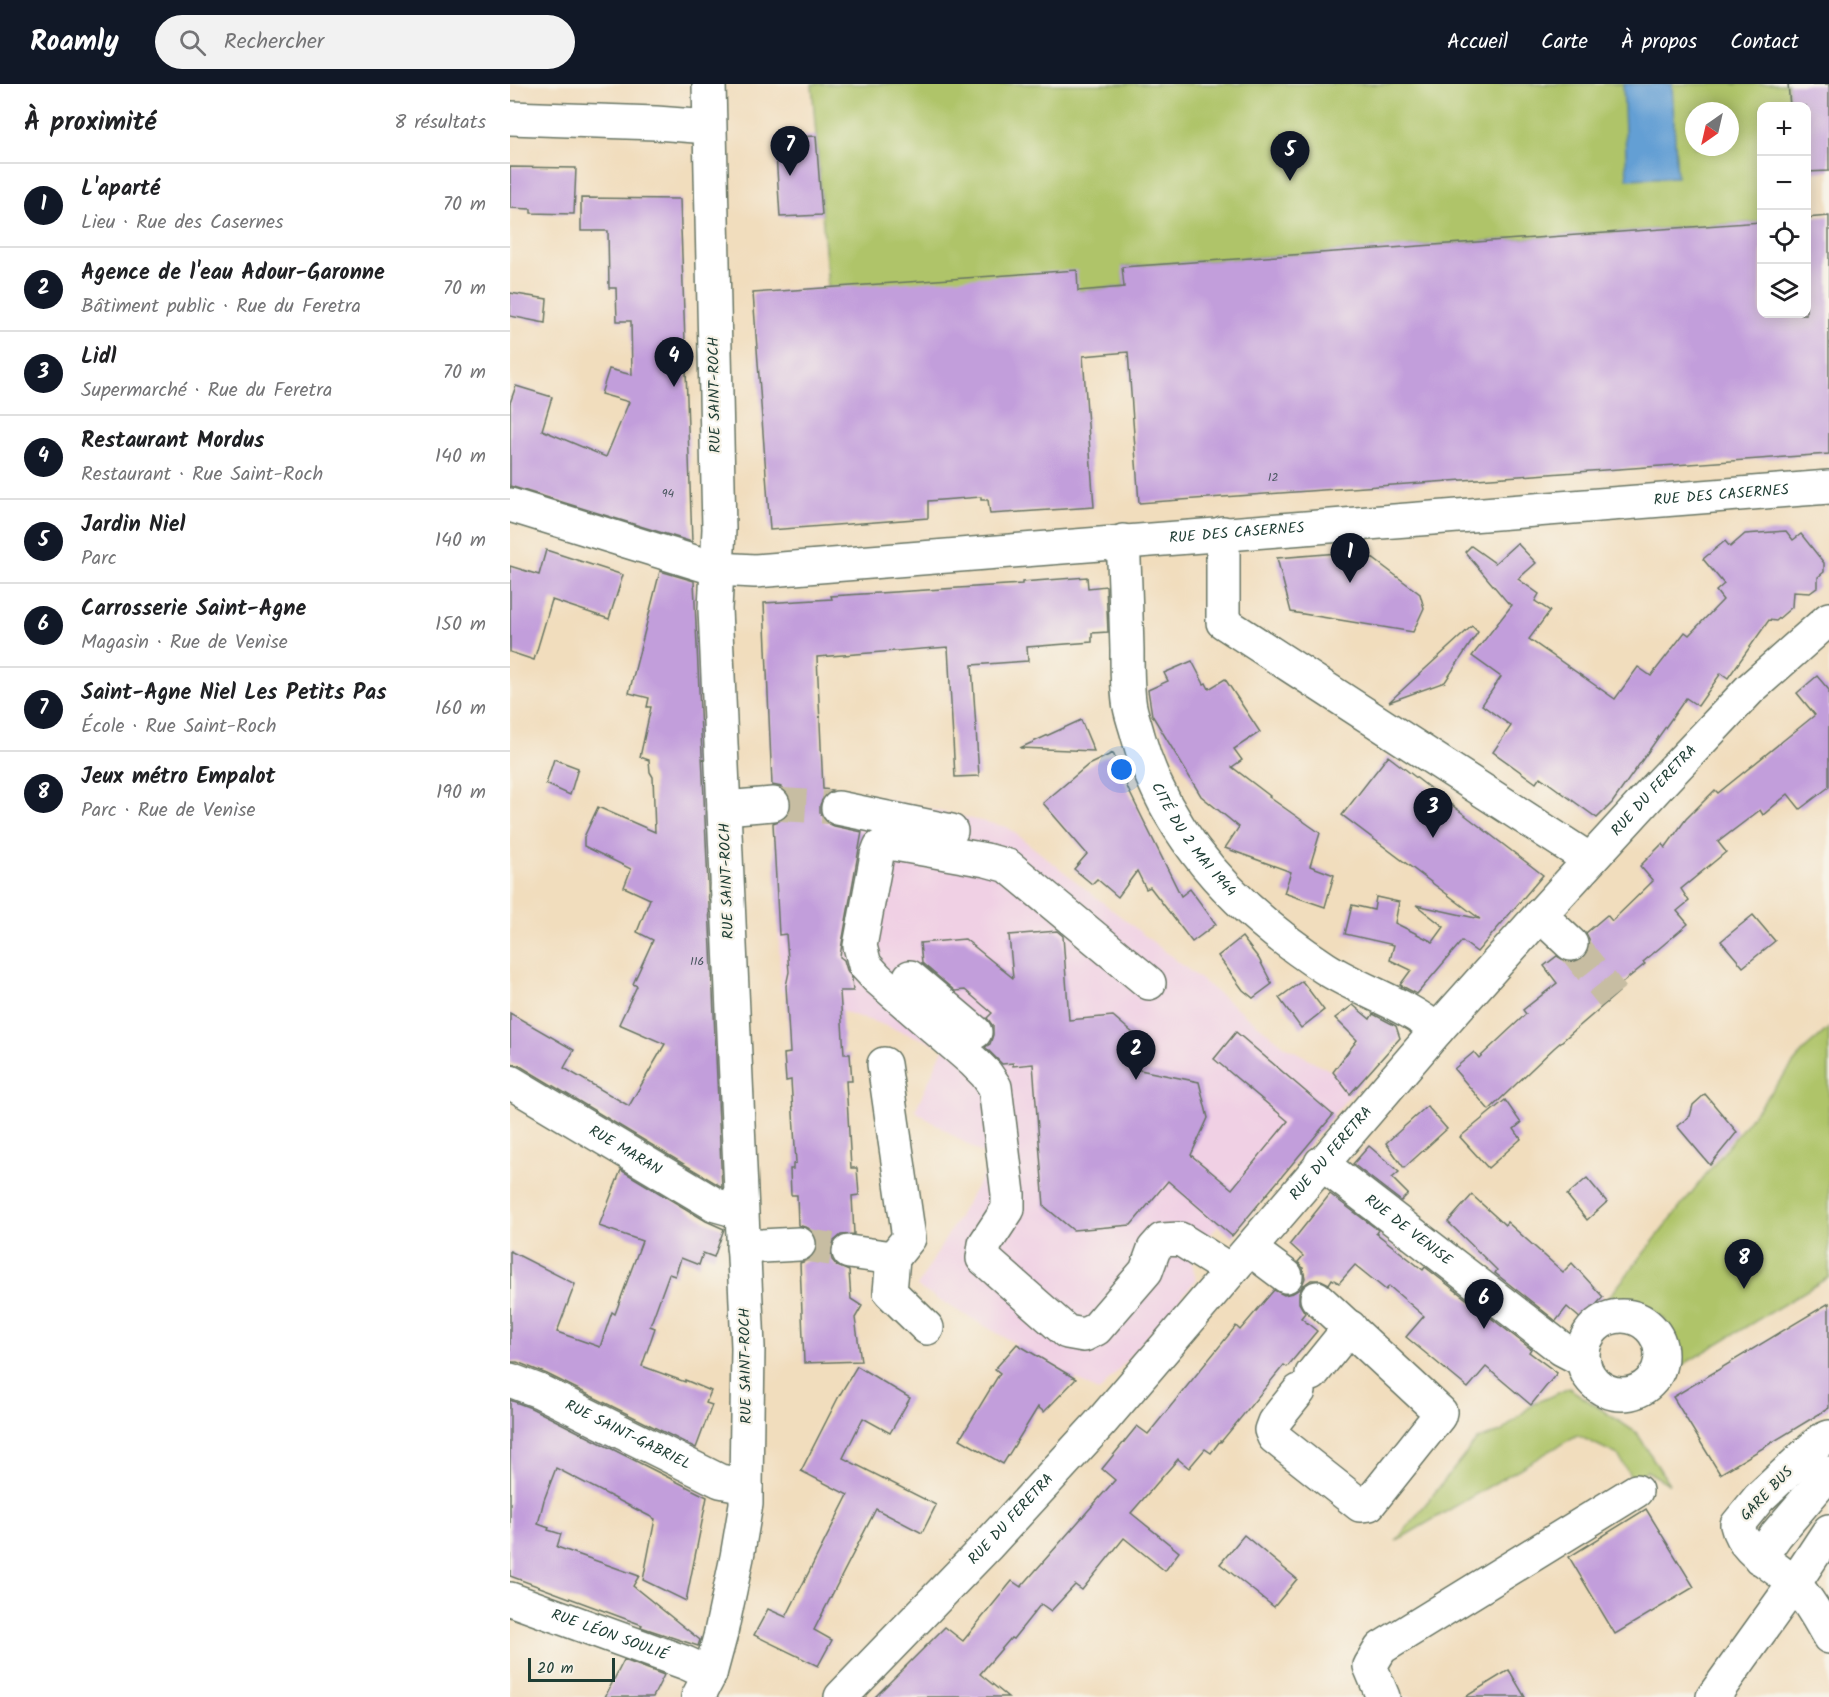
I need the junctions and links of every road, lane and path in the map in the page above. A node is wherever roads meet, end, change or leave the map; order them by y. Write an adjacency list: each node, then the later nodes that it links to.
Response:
1 (709, 84): 3 (street, RUE SAINT-ROCH)
2 (510, 118): 3 (street)
3 (709, 127): 8 (street, RUE SAINT-ROCH)
4 (1829, 487): 6 (street, RUE DES CASERNES)
5 (510, 505): 8 (street, RUE DES CASERNES)
6 (1222, 533): 7 (street, RUE DES CASERNES); 14 (street)
7 (1123, 541): 8 (street, RUE DES CASERNES); 19 (street, CITÉ DU 2 MAI 1944)
8 (717, 569): 11 (street, RUE SAINT-ROCH)
9 (1829, 619): 14 (street, RUE DU FERETRA)
10 (773, 804): 11 (street)
11 (724, 808): 24 (street, RUE SAINT-ROCH)
12 (838, 808): 13 (street)
13 (951, 831)
14 (1590, 860): 15 (street, RUE DU FERETRA)
15 (1540, 915): 16 (street); 19 (street, RUE DU FERETRA)
16 (1571, 944)
17 (860, 946): 18 (street); 20 (street); 29 (street)
18 (1149, 983)
19 (1437, 1030): 23 (street, RUE DU FERETRA)
20 (975, 1032)
21 (884, 1064): 28 (street)
22 (510, 1082): 24 (street, RUE MARAN)
23 (1321, 1163): 29 (street, RUE DU FERETRA); 34 (street, RUE DE VENISE)
24 (741, 1212): 26 (street, RUE SAINT-ROCH)
25 (799, 1244): 26 (street)
26 (743, 1247): 38 (street, RUE SAINT-ROCH)
27 (849, 1252): 28 (street)
28 (893, 1258): 33 (street)
29 (1240, 1261): 30 (street); 47 (street, RUE DU FERETRA)
30 (1286, 1276)
31 (1317, 1298): 32 (street)
32 (1350, 1327): 32 (street)
33 (927, 1328)
34 (1582, 1360)
35 (510, 1380): 38 (street, RUE SAINT-GABRIEL)
36 (1829, 1437): 41 (street, GARE BUS)
37 (1829, 1473): 41 (street)
38 (746, 1486): 46 (street, RUE SAINT-ROCH)
39 (1636, 1491): 48 (street)
40 (1829, 1531): 43 (street)
41 (1760, 1558): 43 (street, GARE BUS)
42 (1829, 1568): 43 (street)
43 (1794, 1584): 45 (street, GARE BUS); 49 (street)
44 (510, 1599): 46 (street, RUE LÉON SOULIÉ)
45 (1829, 1637)
46 (704, 1685)
47 (841, 1697)
48 (1383, 1697)
49 (1713, 1697)

